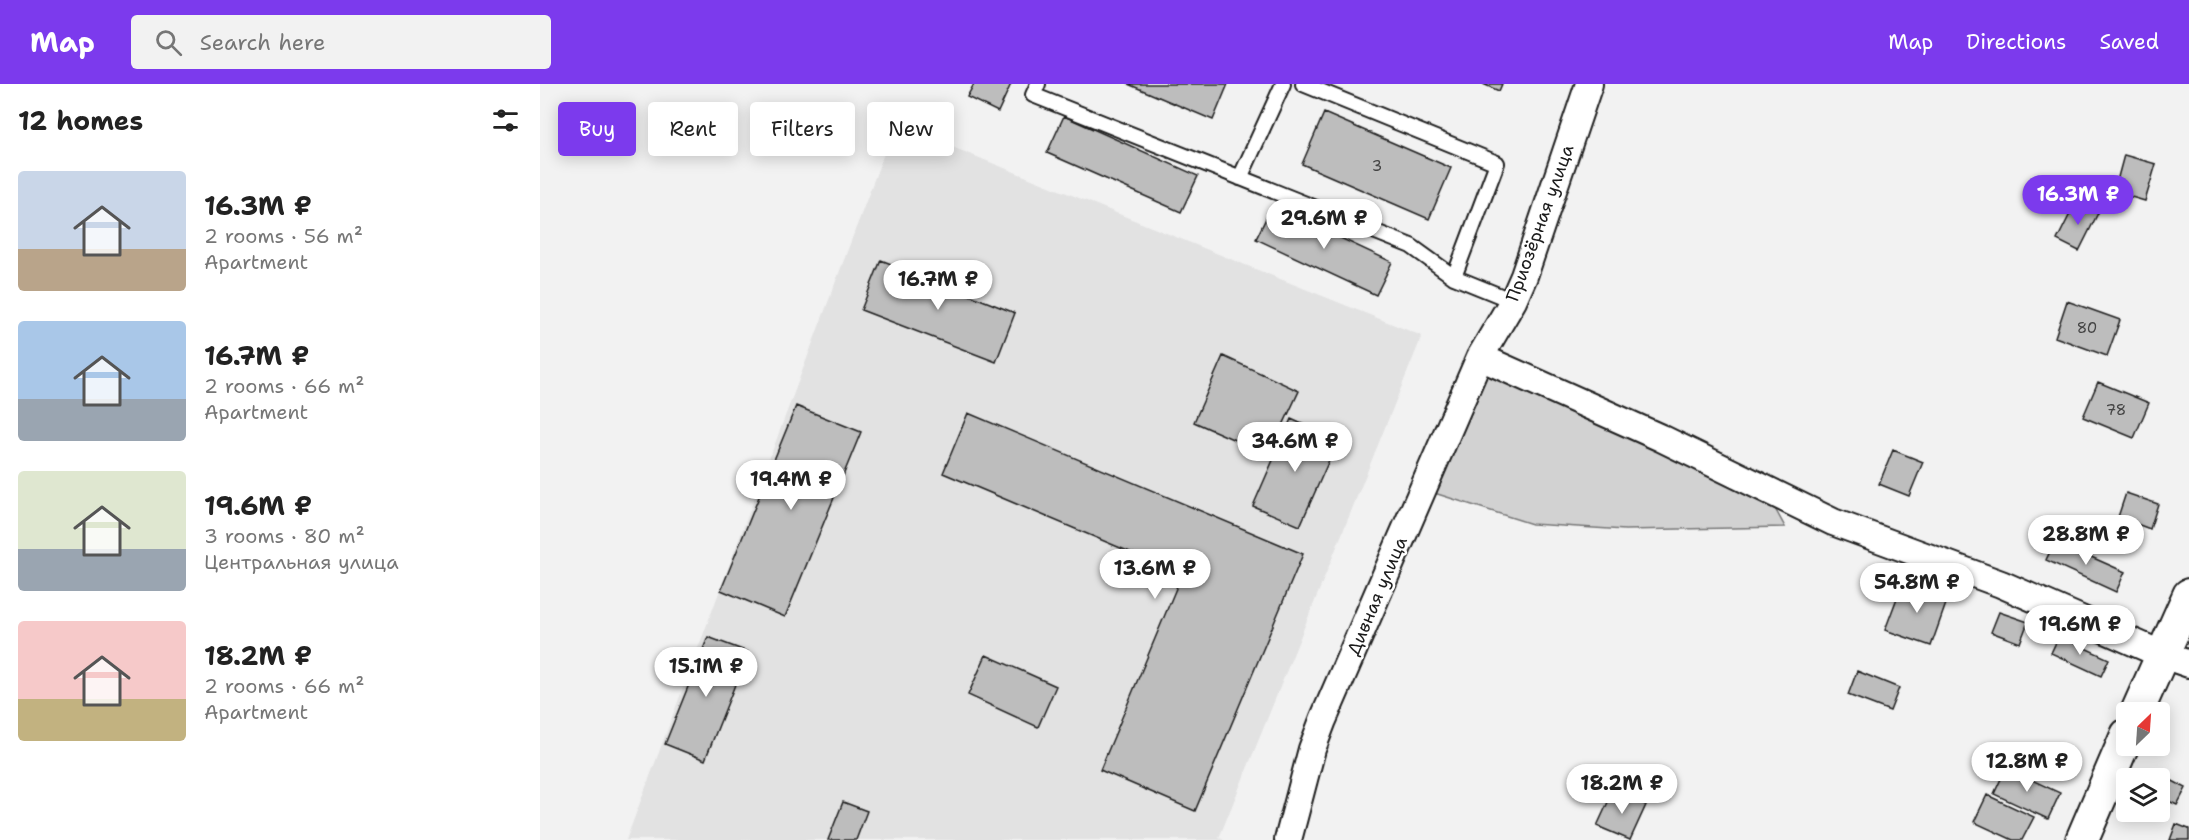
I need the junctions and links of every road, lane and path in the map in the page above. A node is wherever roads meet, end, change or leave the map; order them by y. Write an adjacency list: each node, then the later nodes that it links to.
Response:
1 (1038, 84): 5 (lane)
2 (1283, 84): 5 (lane)
3 (1304, 84): 6 (lane)
4 (1589, 84): 7 (street, Приозёрная улица)
5 (1240, 178): 6 (lane)
6 (1454, 277): 7 (lane)
7 (1513, 301): 8 (street, Приозёрная улица)
8 (1480, 357): 10 (street); 13 (street, Дивная улица)
9 (2189, 595): 10 (street)
10 (2176, 659): 11 (street)
11 (2144, 702)
12 (2118, 756): 14 (street)
13 (1288, 840)
14 (2082, 840)

